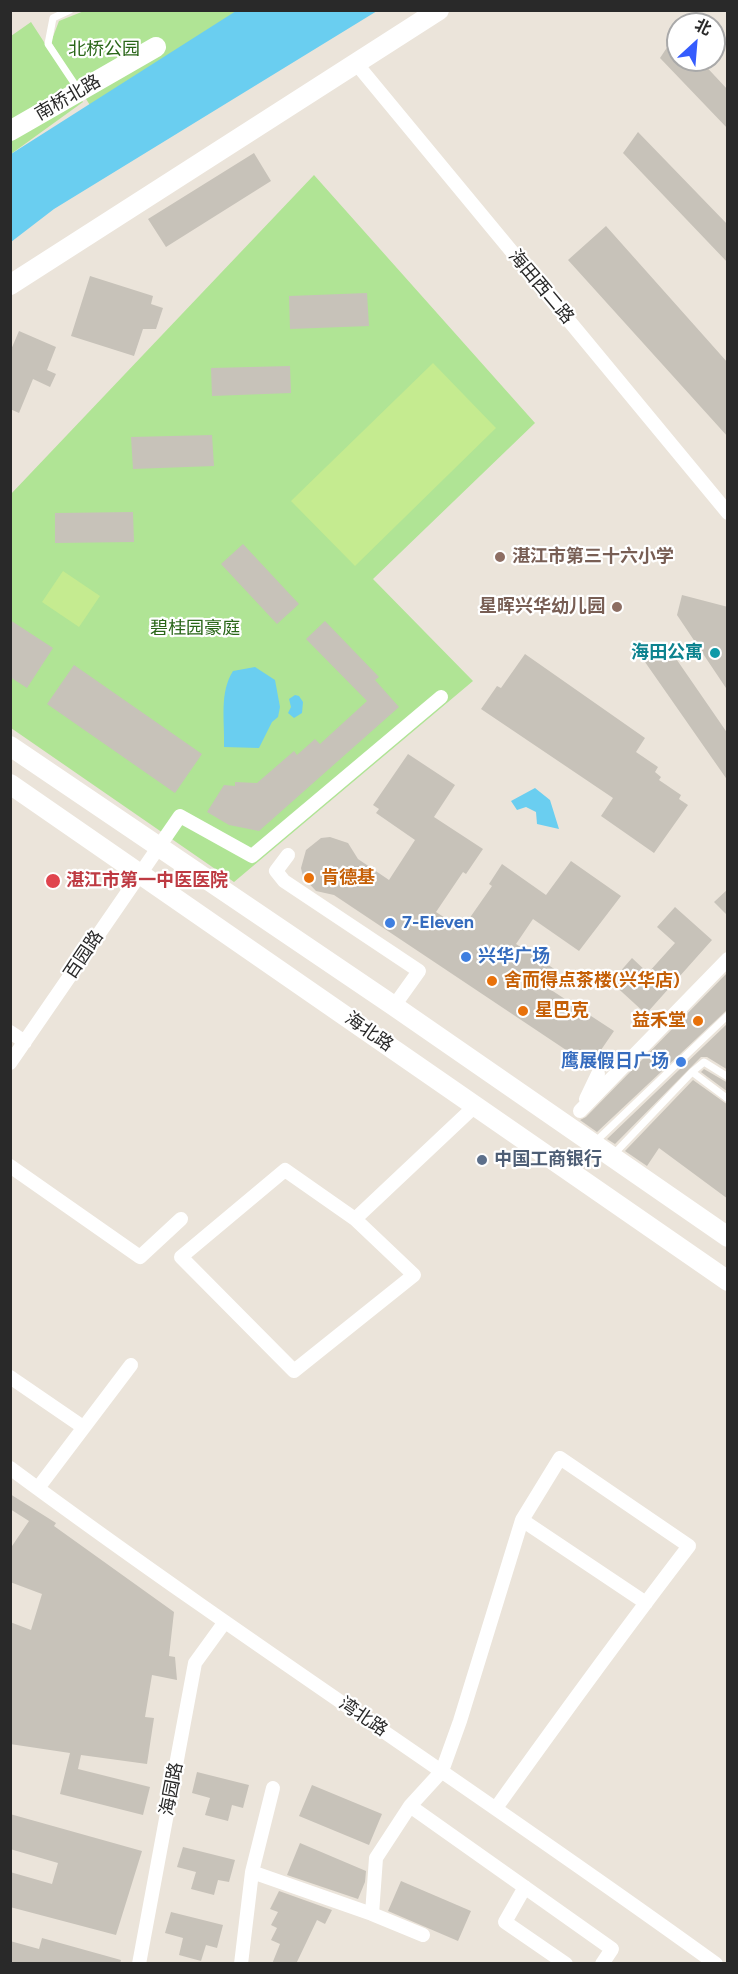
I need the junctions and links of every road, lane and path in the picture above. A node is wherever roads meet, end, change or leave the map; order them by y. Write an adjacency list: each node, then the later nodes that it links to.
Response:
1 (70, 10): 5 (lane)
2 (439, 10): 4 (street)
3 (156, 47): 5 (street, 南桥北路)
4 (355, 62): 7 (street); 8 (street, 海田西二路)
5 (80, 91): 6 (street, 南桥北路)
6 (10, 131)
7 (18, 280)
8 (728, 513)
9 (441, 697): 12 (street, 百园路)
10 (10, 746): 12 (street, 海北路)
11 (10, 784): 14 (street, 海北路)
12 (157, 847): 14 (street, 百园路); 16 (street, 海北路)
13 (288, 855): 16 (street)
14 (139, 874): 19 (street, 百园路); 25 (street, 海北路)
15 (728, 958): 26 (street)
16 (394, 1006): 27 (street, 海北路)
17 (727, 1016): 28 (lane)
18 (10, 1032): 19 (street)
19 (25, 1042): 20 (street, 百园路)
20 (10, 1063)
21 (692, 1072): 23 (lane); 24 (lane); 29 (lane)
22 (598, 1074): 26 (street)
23 (728, 1077)
24 (728, 1099)
25 (475, 1106): 32 (street); 34 (street, 海北路)
26 (580, 1111): 27 (street)
27 (567, 1126): 28 (street, 海北路)
28 (592, 1144): 29 (street, 海北路)
29 (610, 1158): 33 (street, 海北路)
30 (10, 1166): 31 (street)
31 (182, 1219)
32 (355, 1219): 32 (street)
33 (728, 1237)
34 (728, 1281)
35 (131, 1365): 37 (street)
36 (10, 1377): 37 (street)
37 (83, 1427): 39 (street)
38 (10, 1468): 39 (street, 湾北路)
39 (38, 1488): 42 (street, 湾北路)
40 (522, 1520): 41 (street); 41 (street); 43 (street)
41 (646, 1603): 46 (street)
42 (224, 1623): 43 (street, 湾北路); 51 (street, 海园路)
43 (442, 1771): 45 (street); 46 (street, 湾北路)
44 (273, 1788): 47 (street)
45 (410, 1806): 48 (street); 49 (street)
46 (496, 1808): 55 (street, 湾北路)
47 (252, 1872): 49 (street); 52 (street)
48 (525, 1887): 53 (street); 54 (street)
49 (372, 1914): 50 (street)
50 (423, 1935)
51 (139, 1964)
52 (241, 1964)
53 (566, 1964)
54 (602, 1964)
55 (716, 1964)

